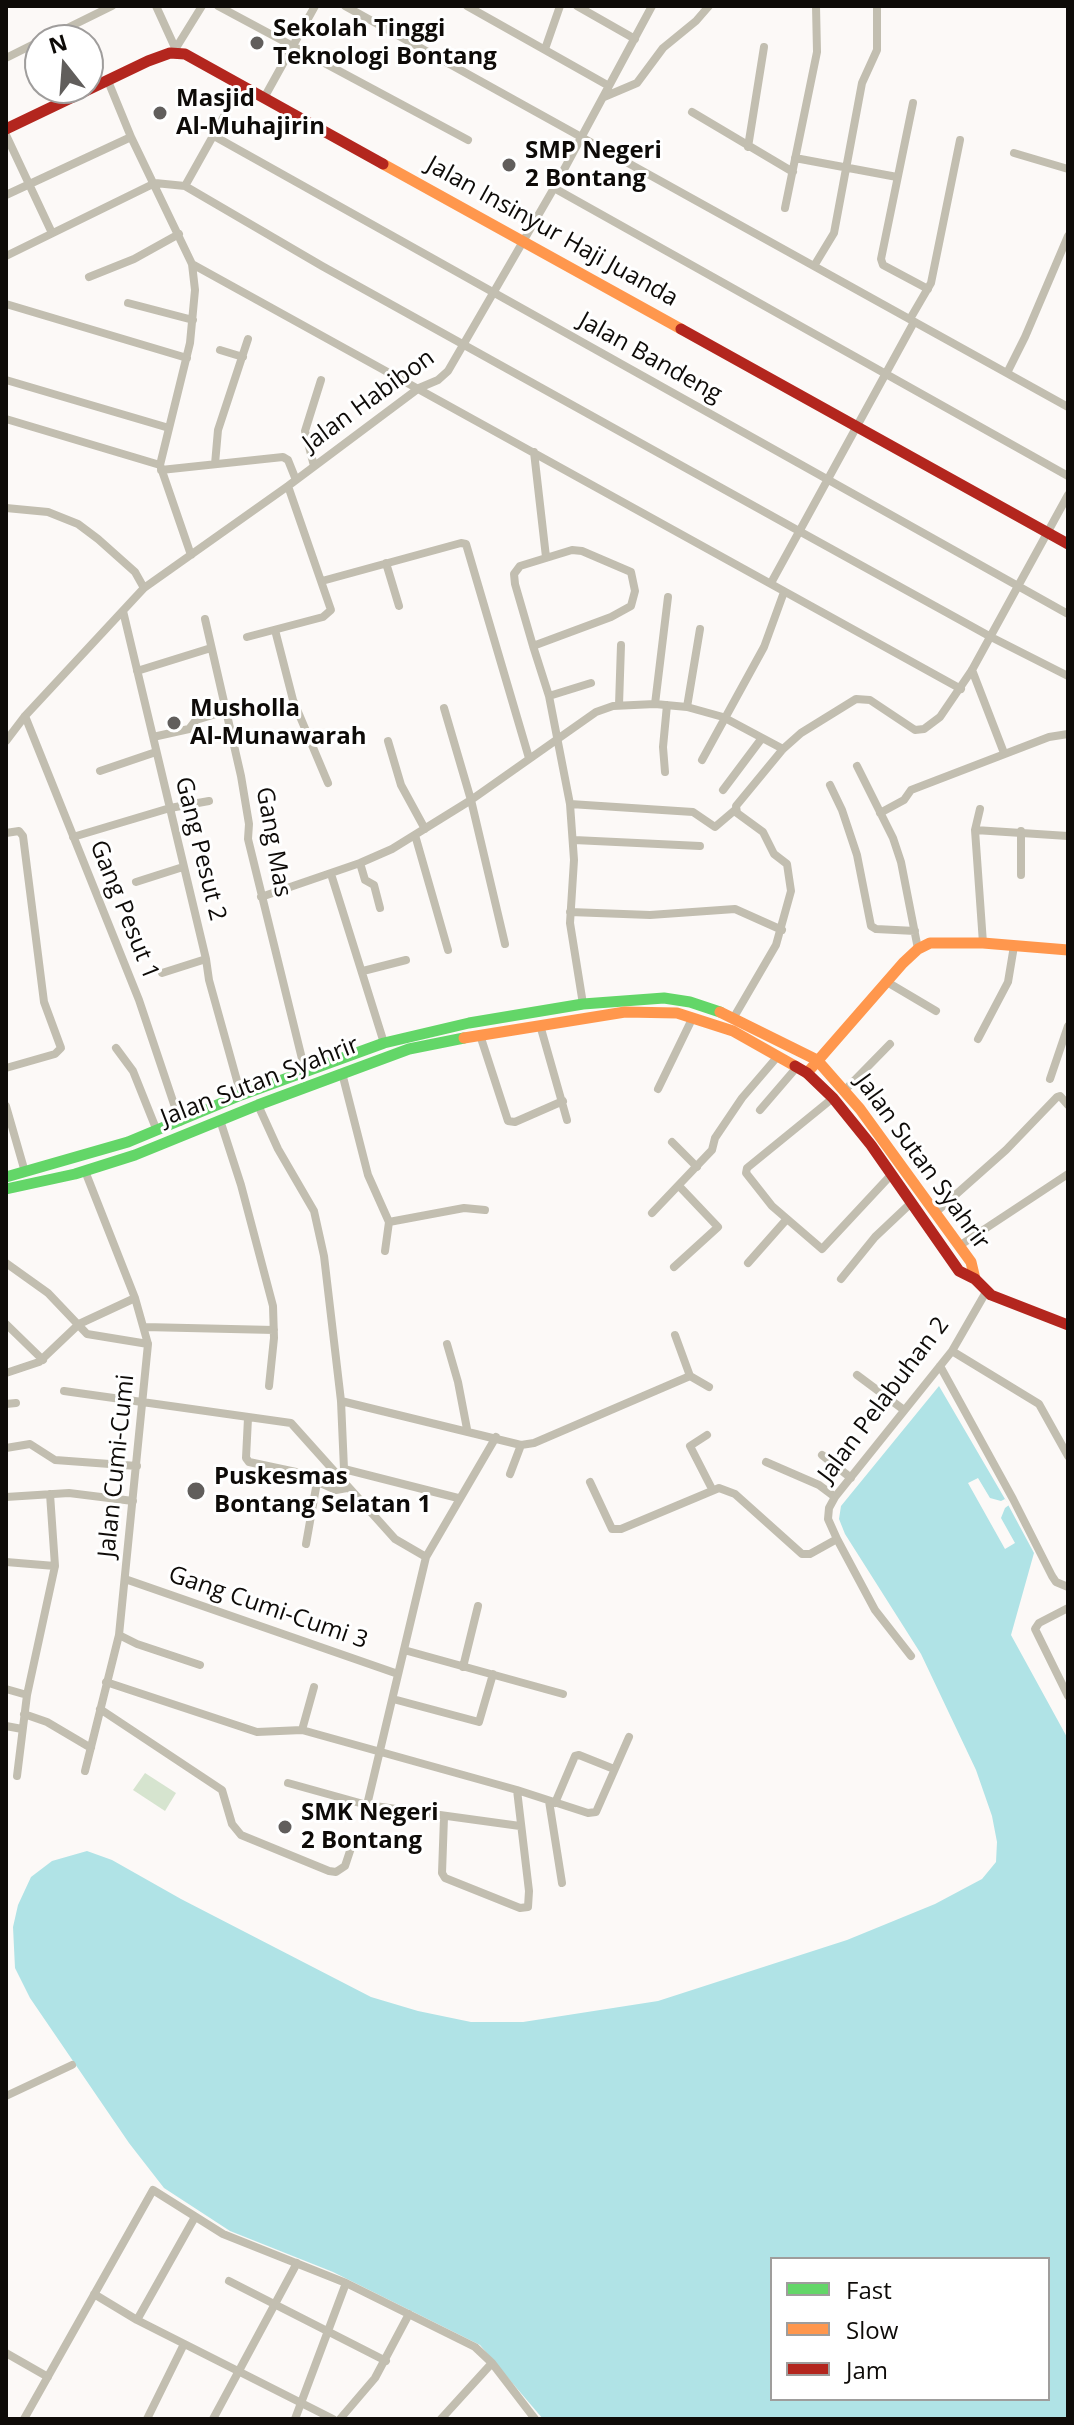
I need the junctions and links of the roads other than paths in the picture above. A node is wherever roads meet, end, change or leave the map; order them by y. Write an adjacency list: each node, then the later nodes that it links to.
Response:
1 (112, 6): 14 (street)
2 (156, 6): 20 (street)
3 (202, 6): 20 (street)
4 (218, 6): 16 (street)
5 (315, 6): 16 (street)
6 (345, 6): 32 (street)
7 (467, 6): 19 (street)
8 (560, 6): 19 (street)
9 (577, 6): 15 (street)
10 (652, 6): 15 (street, Jalan Habibon)
11 (709, 6): 25 (street)
12 (816, 6): 37 (street)
13 (877, 6): 38 (street)
14 (75, 24)
15 (635, 39): 24 (street, Jalan Habibon)
16 (294, 45): 26 (street); 33 (street)
17 (764, 47): 35 (street)
18 (24, 49): 21 (street)
19 (545, 49): 24 (street)
20 (176, 50): 22 (street); 23 (street, Jalan Insinyur Haji Juanda)
21 (6, 58)
22 (108, 81): 29 (street); 31 (street)
23 (241, 86): 26 (street, Jalan Insinyur Haji Juanda); 30 (street)
24 (609, 86): 25 (street, Jalan Habibon)
25 (603, 97): 32 (street, Jalan Habibon)
26 (264, 98): 51 (street, Jalan Insinyur Haji Juanda)
27 (913, 103): 41 (street)
28 (692, 112): 35 (street)
29 (6, 132): 43 (street)
30 (214, 136): 44 (street); 57 (street, Jalan Bandeng)
31 (131, 137): 42 (street); 43 (street)
32 (580, 138): 45 (street, Jalan Habibon); 54 (street)
33 (468, 140)
34 (960, 140): 56 (street)
35 (748, 147): 40 (street)
36 (1014, 153): 39 (street)
37 (795, 158): 38 (street); 40 (street)
38 (847, 167): 41 (street); 54 (street)
39 (1068, 169)
40 (793, 172): 47 (street)
41 (897, 177): 56 (street)
42 (155, 183): 44 (street); 48 (street); 49 (street)
43 (29, 185): 46 (street); 48 (street)
44 (185, 186): 63 (street)
45 (554, 188): 51 (street, Jalan Habibon); 67 (street)
46 (6, 195)
47 (785, 208)
48 (52, 233): 52 (street)
49 (179, 234): 53 (street); 55 (street)
50 (1068, 236): 68 (street)
51 (524, 242): 57 (street, Jalan Habibon); 74 (street, Jalan Insinyur Haji Juanda)
52 (6, 256)
53 (192, 264): 60 (street); 71 (street)
54 (814, 266): 61 (street)
55 (89, 277)
56 (928, 289): 61 (street)
57 (494, 294): 63 (street, Jalan Habibon); 82 (street, Jalan Bandeng)
58 (128, 303): 60 (street)
59 (6, 304): 66 (street)
60 (193, 320): 66 (street)
61 (912, 321): 67 (street); 68 (street)
62 (248, 339): 65 (street)
63 (465, 345): 71 (street, Jalan Habibon); 86 (street)
64 (220, 350): 65 (street)
65 (243, 357): 77 (street)
66 (187, 358): 75 (street)
67 (885, 373): 74 (street); 80 (street)
68 (1007, 373): 72 (street)
69 (6, 380): 75 (street)
70 (321, 380): 78 (street)
71 (419, 388): 76 (street); 78 (street, Jalan Habibon)
72 (1068, 407)
73 (6, 419): 79 (street)
74 (857, 426): 82 (street); 87 (street, Jalan Insinyur Haji Juanda)
75 (169, 428): 79 (street)
76 (534, 452): 90 (street); 93 (street)
77 (215, 464): 79 (street); 81 (street)
78 (314, 466): 81 (street, Jalan Habibon)
79 (161, 467): 89 (street)
80 (1068, 476)
81 (296, 480): 83 (street, Jalan Habibon)
82 (828, 480): 86 (street); 94 (street, Jalan Bandeng)
83 (288, 486): 89 (street, Jalan Habibon); 92 (street)
84 (1068, 495): 87 (street)
85 (6, 508): 95 (street)
86 (799, 531): 93 (street); 105 (street)
87 (1048, 533): 88 (street, Jalan Insinyur Haji Juanda); 94 (street)
88 (1068, 544)
89 (191, 555): 95 (street, Jalan Habibon)
90 (546, 557): 107 (street); 107 (street)
91 (386, 563): 92 (street); 98 (street); 132 (street)
92 (322, 581): 103 (street)
93 (771, 583): 96 (street)
94 (1018, 587): 100 (street, Jalan Bandeng); 105 (street)
95 (144, 588): 99 (street, Jalan Habibon)
96 (784, 592): 113 (street); 122 (street)
97 (668, 597): 115 (street)
98 (399, 606)
99 (123, 611): 110 (street, Gang Pesut 2); 121 (street, Jalan Habibon)
100 (1068, 614)
101 (205, 619): 108 (street, Gang Mas)
102 (700, 629): 118 (street)
103 (275, 630): 104 (street); 137 (street)
104 (247, 637)
105 (991, 637): 109 (street); 111 (street)
106 (621, 645): 116 (street)
107 (533, 646): 114 (street)
108 (211, 648): 110 (street); 120 (street, Gang Mas)
109 (972, 670): 113 (street); 131 (street)
110 (137, 671): 124 (street, Gang Pesut 2)
111 (1068, 676)
112 (591, 683): 114 (street)
113 (961, 689): 129 (street)
114 (549, 696): 125 (street)
115 (655, 704): 116 (street); 117 (street)
116 (619, 705): 125 (street)
117 (667, 705): 118 (street); 136 (street)
118 (687, 707): 122 (street)
119 (444, 708): 140 (street)
120 (226, 711): 124 (street); 161 (street, Gang Mas)
121 (25, 716): 127 (street, Jalan Habibon); 153 (street, Gang Pesut 1)
122 (723, 717): 126 (street); 133 (street)
123 (1068, 734): 131 (street)
124 (153, 737): 130 (street, Gang Pesut 2)
125 (559, 738): 132 (street); 142 (street)
126 (762, 738): 129 (street); 139 (street)
127 (6, 741)
128 (388, 741): 147 (street)
129 (783, 749): 145 (street)
130 (156, 752): 135 (street); 143 (street, Gang Pesut 2)
131 (1004, 753): 146 (street)
132 (529, 758): 140 (street)
133 (702, 760)
134 (857, 766): 146 (street)
135 (100, 771)
136 (665, 772)
137 (328, 783)
138 (830, 785): 165 (street)
139 (723, 790)
140 (471, 800): 147 (street); 167 (street)
141 (209, 801): 143 (street)
142 (570, 804): 145 (street); 154 (street)
143 (170, 808): 153 (street); 157 (street, Gang Pesut 2)
144 (980, 809): 148 (street)
145 (735, 810): 164 (street)
146 (880, 813): 165 (street)
147 (425, 829): 151 (street)
148 (975, 830): 149 (street); 166 (street)
149 (1021, 831): 152 (street); 159 (street)
150 (6, 833): 191 (street)
151 (415, 835): 156 (street); 170 (street)
152 (1068, 836)
153 (73, 837): 207 (street, Gang Pesut 1)
154 (574, 840): 155 (street); 163 (street)
155 (700, 846)
156 (360, 863): 158 (street); 162 (street)
157 (183, 867): 160 (street); 172 (street, Gang Pesut 2)
158 (331, 874): 161 (street); 174 (street)
159 (1021, 875)
160 (136, 882)
161 (261, 897): 193 (street, Gang Mas)
162 (380, 908)
163 (570, 912): 164 (street); 177 (street)
164 (782, 930): 180 (street)
165 (915, 931): 169 (street)
166 (983, 943): 168 (street); 169 (street)
167 (505, 944)
168 (1014, 946): 171 (street); 185 (street)
169 (918, 949): 176 (street)
170 (448, 950)
171 (1068, 950)
172 (206, 959): 175 (street); 198 (street, Gang Pesut 2)
173 (406, 960): 174 (street)
174 (363, 971): 186 (street)
175 (162, 973)
176 (887, 982): 178 (street); 190 (street)
177 (583, 1004): 180 (street, Jalan Sutan Syahrir); 181 (street, Jalan Sutan Syahrir)
178 (936, 1011)
179 (693, 1017): 182 (street, Jalan Sutan Syahrir); 189 (street, Jalan Sutan Syahrir); 196 (street)
180 (734, 1017): 190 (street, Jalan Sutan Syahrir)
181 (477, 1022): 184 (street); 186 (street, Jalan Sutan Syahrir)
182 (540, 1025): 184 (street, Jalan Sutan Syahrir); 200 (street)
183 (1068, 1026): 195 (street)
184 (480, 1035): 194 (street, Jalan Sutan Syahrir); 200 (street)
185 (978, 1039)
186 (384, 1043): 193 (street, Jalan Sutan Syahrir)
187 (890, 1044): 197 (street)
188 (116, 1048): 208 (street)
189 (778, 1056): 192 (street, Jalan Sutan Syahrir); 212 (street)
190 (817, 1060): 192 (street); 197 (street, Jalan Sutan Syahrir)
191 (6, 1068)
192 (802, 1070): 199 (street, Jalan Sutan Syahrir); 204 (street)
193 (305, 1071): 198 (street, Jalan Sutan Syahrir)
194 (342, 1073): 201 (street, Jalan Sutan Syahrir); 225 (street)
195 (1050, 1079)
196 (658, 1089)
197 (845, 1090): 223 (street, Jalan Sutan Syahrir)
198 (241, 1095): 207 (street, Jalan Sutan Syahrir)
199 (833, 1098): 216 (street, Jalan Sutan Syahrir); 224 (street)
200 (563, 1101): 206 (street)
201 (258, 1105): 205 (street, Jalan Sutan Syahrir); 253 (street)
202 (1068, 1105): 223 (street)
203 (6, 1106): 214 (street)
204 (760, 1110)
205 (220, 1120): 213 (street, Jalan Sutan Syahrir); 239 (street)
206 (567, 1120)
207 (180, 1122): 208 (street, Jalan Sutan Syahrir)
208 (157, 1131): 210 (street, Jalan Sutan Syahrir)
209 (672, 1142): 212 (street)
210 (91, 1154): 211 (street, Jalan Sutan Syahrir); 213 (street)
211 (70, 1160): 213 (street); 214 (street, Jalan Sutan Syahrir)
212 (697, 1167): 218 (street)
213 (85, 1171): 219 (street, Jalan Sutan Syahrir); 234 (street, Jalan Cumi-Cumi)
214 (25, 1172): 217 (street, Jalan Sutan Syahrir)
215 (1068, 1174): 226 (street)
216 (891, 1175): 220 (street, Jalan Sutan Syahrir); 224 (street)
217 (6, 1177)
218 (680, 1187): 222 (street); 230 (street)
219 (6, 1189)
220 (911, 1203): 231 (street); 232 (street, Jalan Sutan Syahrir)
221 (485, 1210): 225 (street)
222 (652, 1213)
223 (935, 1213): 226 (street, Jalan Sutan Syahrir)
224 (786, 1220): 229 (street)
225 (389, 1222): 227 (street)
226 (959, 1246): 232 (street, Jalan Sutan Syahrir)
227 (385, 1251)
228 (6, 1263): 236 (street)
229 (748, 1263)
230 (674, 1267)
231 (841, 1279)
232 (975, 1279): 233 (street)
233 (986, 1292): 237 (street); 243 (street, Jalan Pelabuhan 2)
234 (135, 1298): 236 (street); 238 (street, Jalan Cumi-Cumi)
235 (6, 1324): 244 (street)
236 (79, 1324): 241 (street); 244 (street)
237 (1068, 1325)
238 (144, 1327): 239 (street); 241 (street, Jalan Cumi-Cumi)
239 (274, 1330): 249 (street)
240 (675, 1335): 248 (street)
241 (148, 1344): 252 (street, Jalan Cumi-Cumi)
242 (447, 1344): 256 (street)
243 (952, 1351): 245 (street, Jalan Pelabuhan 2); 262 (street)
244 (43, 1360): 246 (street)
245 (940, 1366): 254 (street, Jalan Pelabuhan 2); 283 (street)
246 (6, 1373)
247 (857, 1375): 254 (street)
248 (690, 1376): 250 (street); 259 (street)
249 (269, 1386)
250 (709, 1387)
251 (64, 1391): 252 (street)
252 (144, 1401): 255 (street); 264 (street, Jalan Cumi-Cumi)
253 (341, 1401): 256 (street); 265 (street)
254 (904, 1410): 267 (street, Jalan Pelabuhan 2)
255 (248, 1418): 268 (street); 270 (street)
256 (467, 1429): 258 (street)
257 (707, 1435): 271 (street)
258 (496, 1437): 259 (street); 275 (street)
259 (521, 1445): 266 (street)
260 (6, 1448): 264 (street)
261 (822, 1455): 267 (street)
262 (1068, 1456)
263 (766, 1462): 274 (street)
264 (137, 1466): 276 (street, Jalan Cumi-Cumi)
265 (344, 1469): 270 (street); 275 (street)
266 (510, 1474)
267 (851, 1478): 274 (street, Jalan Pelabuhan 2)
268 (317, 1482): 270 (street); 278 (street)
269 (590, 1482): 271 (street)
270 (344, 1484): 279 (street)
271 (712, 1489): 277 (street)
272 (50, 1494): 273 (street); 276 (street); 281 (street)
273 (6, 1497)
274 (835, 1497): 277 (street, Jalan Pelabuhan 2)
275 (458, 1498): 279 (street)
276 (133, 1501): 282 (street, Jalan Cumi-Cumi)
277 (837, 1539): 288 (street, Jalan Pelabuhan 2)
278 (306, 1544)
279 (426, 1557): 287 (street)
280 (6, 1562): 281 (street)
281 (55, 1566): 297 (street)
282 (125, 1579): 286 (street, Jalan Cumi-Cumi); 291 (street, Gang Cumi-Cumi 3)
283 (1068, 1587)
284 (478, 1606): 290 (street)
285 (1068, 1608): 298 (street)
286 (119, 1635): 289 (street); 293 (street, Jalan Cumi-Cumi)
287 (404, 1650): 290 (street); 291 (street)
288 (911, 1656)
289 (200, 1665)
290 (463, 1667): 292 (street)
291 (398, 1674): 299 (street)
292 (493, 1674): 296 (street); 299 (street)
293 (106, 1682): 300 (street, Jalan Cumi-Cumi); 304 (street)
294 (314, 1687): 304 (street)
295 (6, 1689): 297 (street)
296 (563, 1694)
297 (27, 1695): 301 (street)
298 (1068, 1696)
299 (393, 1699): 307 (street)
300 (100, 1709): 306 (street, Jalan Cumi-Cumi); 317 (street)
301 (24, 1714): 303 (street); 306 (street)
302 (6, 1726): 303 (street)
303 (22, 1729): 310 (street)
304 (302, 1730): 307 (street)
305 (629, 1737): 308 (street)
306 (91, 1748): 309 (street, Jalan Cumi-Cumi)
307 (381, 1751): 312 (street); 314 (street)
308 (614, 1769): 313 (street); 313 (street)
309 (85, 1771)
310 (17, 1776)
311 (288, 1783): 314 (street)
312 (517, 1790): 313 (street); 316 (street)
313 (552, 1802): 318 (street)
314 (367, 1805): 315 (street)
315 (444, 1817): 316 (street); 316 (street)
316 (520, 1826)
317 (386, 1846)
318 (562, 1883)
319 (72, 2065): 320 (street)
320 (6, 2096)
321 (195, 2217): 322 (street); 325 (street); 328 (street)
322 (297, 2263): 324 (street); 326 (street)
323 (229, 2281): 326 (street)
324 (346, 2283): 327 (street); 329 (street)
325 (94, 2294): 328 (street); 335 (street)
326 (274, 2304): 329 (street); 334 (street)
327 (409, 2314): 332 (street); 333 (street)
328 (137, 2320): 330 (street)
329 (328, 2332): 332 (street); 336 (street)
330 (184, 2344): 334 (street); 339 (street)
331 (6, 2353): 335 (street)
332 (386, 2361): 343 (street)
333 (492, 2363): 337 (street); 344 (street)
334 (239, 2371): 336 (street); 340 (street)
335 (48, 2377): 338 (street)
336 (302, 2404): 341 (street); 342 (street)
337 (447, 2417)
338 (24, 2419)
339 (147, 2419)
340 (213, 2419)
341 (295, 2419)
342 (333, 2419)
343 (340, 2419)
344 (535, 2419)

